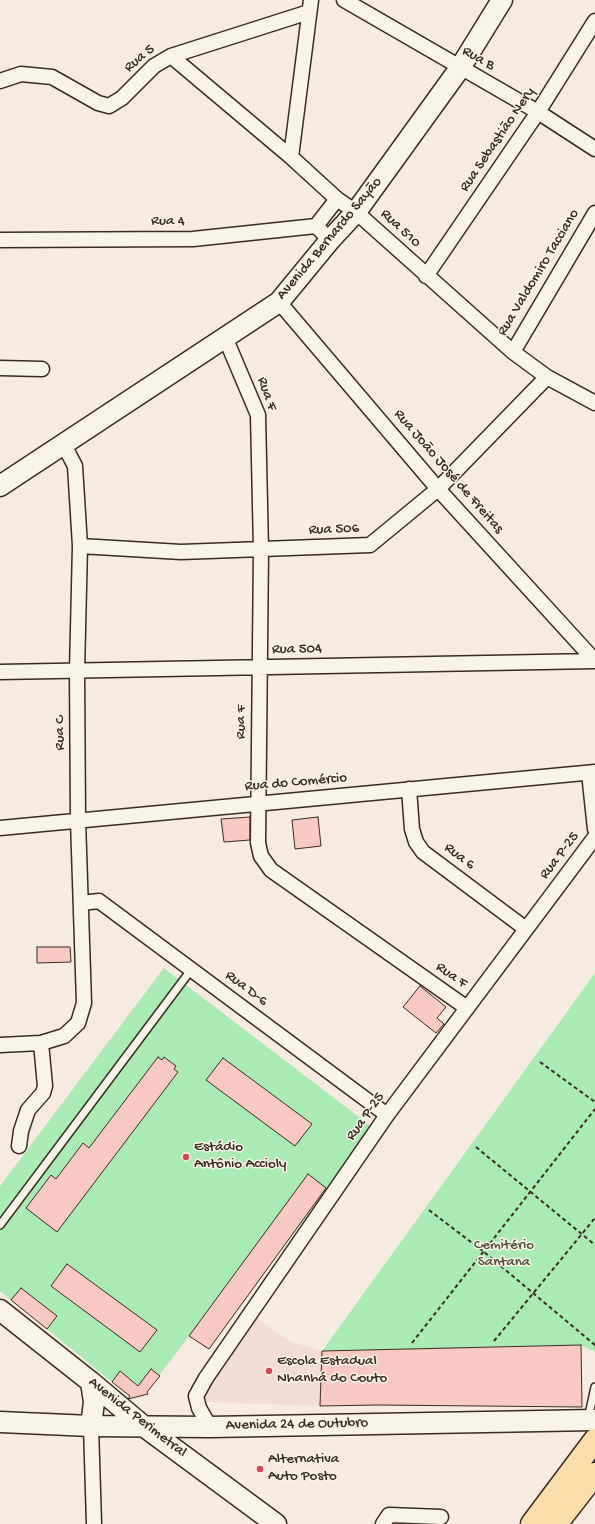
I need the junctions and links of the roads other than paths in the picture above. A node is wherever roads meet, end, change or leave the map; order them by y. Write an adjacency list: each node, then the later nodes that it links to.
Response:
1 (344, 0): 6 (street, Rua B)
2 (502, 0): 6 (street, Avenida Bernardo Sayão)
3 (310, 6): 5 (street, Rua 5); 10 (street)
4 (595, 21): 8 (street, Rua Sebastião Nery)
5 (171, 56): 7 (street, Rua 5); 10 (street, Rua 510)
6 (460, 68): 8 (street, Rua B); 12 (street, Avenida Bernardo Sayão)
7 (0, 81)
8 (538, 112): 9 (street, Rua B); 17 (street, Rua Sebastião Nery)
9 (595, 149)
10 (291, 157): 11 (street, Rua 510)
11 (337, 198): 12 (street, Rua 510); 14 (street)
12 (356, 212): 16 (street, Avenida Bernardo Sayão); 17 (street, Rua 510)
13 (595, 213): 20 (street, Rua Valdomiro Tacciano)
14 (316, 226): 15 (street, Rua 4); 16 (street)
15 (0, 240)
16 (330, 240): 18 (street, Avenida Bernardo Sayão)
17 (426, 276): 20 (street, Rua 510)
18 (279, 302): 19 (street, Avenida Bernardo Sayão); 27 (street, Rua João José de Freitas)
19 (226, 337): 25 (street, Avenida Bernardo Sayão); 29 (street, Rua F)
20 (513, 352): 23 (street, Rua 510)
21 (0, 368): 22 (street)
22 (42, 369)
23 (547, 377): 24 (street, Rua 510); 27 (street, Rua 506)
24 (595, 403)
25 (64, 445): 26 (street, Avenida Bernardo Sayão); 28 (street, Rua C)
26 (0, 486)
27 (438, 489): 29 (street, Rua 506); 30 (street, Rua João José de Freitas)
28 (80, 546): 29 (street, Rua 506); 32 (street, Rua C)
29 (261, 550): 31 (street, Rua F)
30 (595, 661): 31 (street, Rua 504)
31 (259, 668): 32 (street, Rua 504); 36 (street, Rua F)
32 (77, 671): 33 (street, Rua 504); 37 (street, Rua C)
33 (0, 672)
34 (592, 773): 35 (street, Rua do Comércio); 39 (street)
35 (409, 789): 36 (street, Rua do Comércio); 42 (street, Rua 6)
36 (258, 803): 37 (street, Rua do Comércio); 44 (street, Rua F)
37 (78, 820): 38 (street, Rua do Comércio); 41 (street, Rua C)
38 (0, 828)
39 (595, 829)
40 (595, 837): 42 (street, Rua P-25)
41 (81, 903): 43 (street, Rua D-6); 45 (street, Rua C)
42 (526, 929): 44 (street, Rua P-25)
43 (191, 970): 47 (street, Rua D-6); 49 (lane)
44 (467, 1008): 47 (street, Rua P-25)
45 (41, 1042): 46 (street); 48 (street)
46 (0, 1045)
47 (387, 1116): 57 (street, Rua P-25)
48 (19, 1146)
49 (0, 1225)
50 (0, 1310): 51 (street, Avenida Perimetral)
51 (90, 1382): 55 (street, Avenida Perimetral); 56 (street)
52 (595, 1387): 53 (lane)
53 (592, 1420): 57 (street, Avenida 24 de Outubro)
54 (0, 1422): 56 (street, Avenida 24 de Outubro)
55 (142, 1425): 56 (street, Avenida 24 de Outubro); 57 (street, Avenida 24 de Outubro); 62 (street, Avenida Perimetral)
56 (91, 1426): 61 (street)
57 (210, 1427)
58 (595, 1440): 64 (main road)
59 (595, 1474): 65 (main road)
60 (441, 1517): 63 (street)
61 (94, 1524)
62 (276, 1524)
63 (383, 1524)
64 (532, 1524)
65 (556, 1524)

